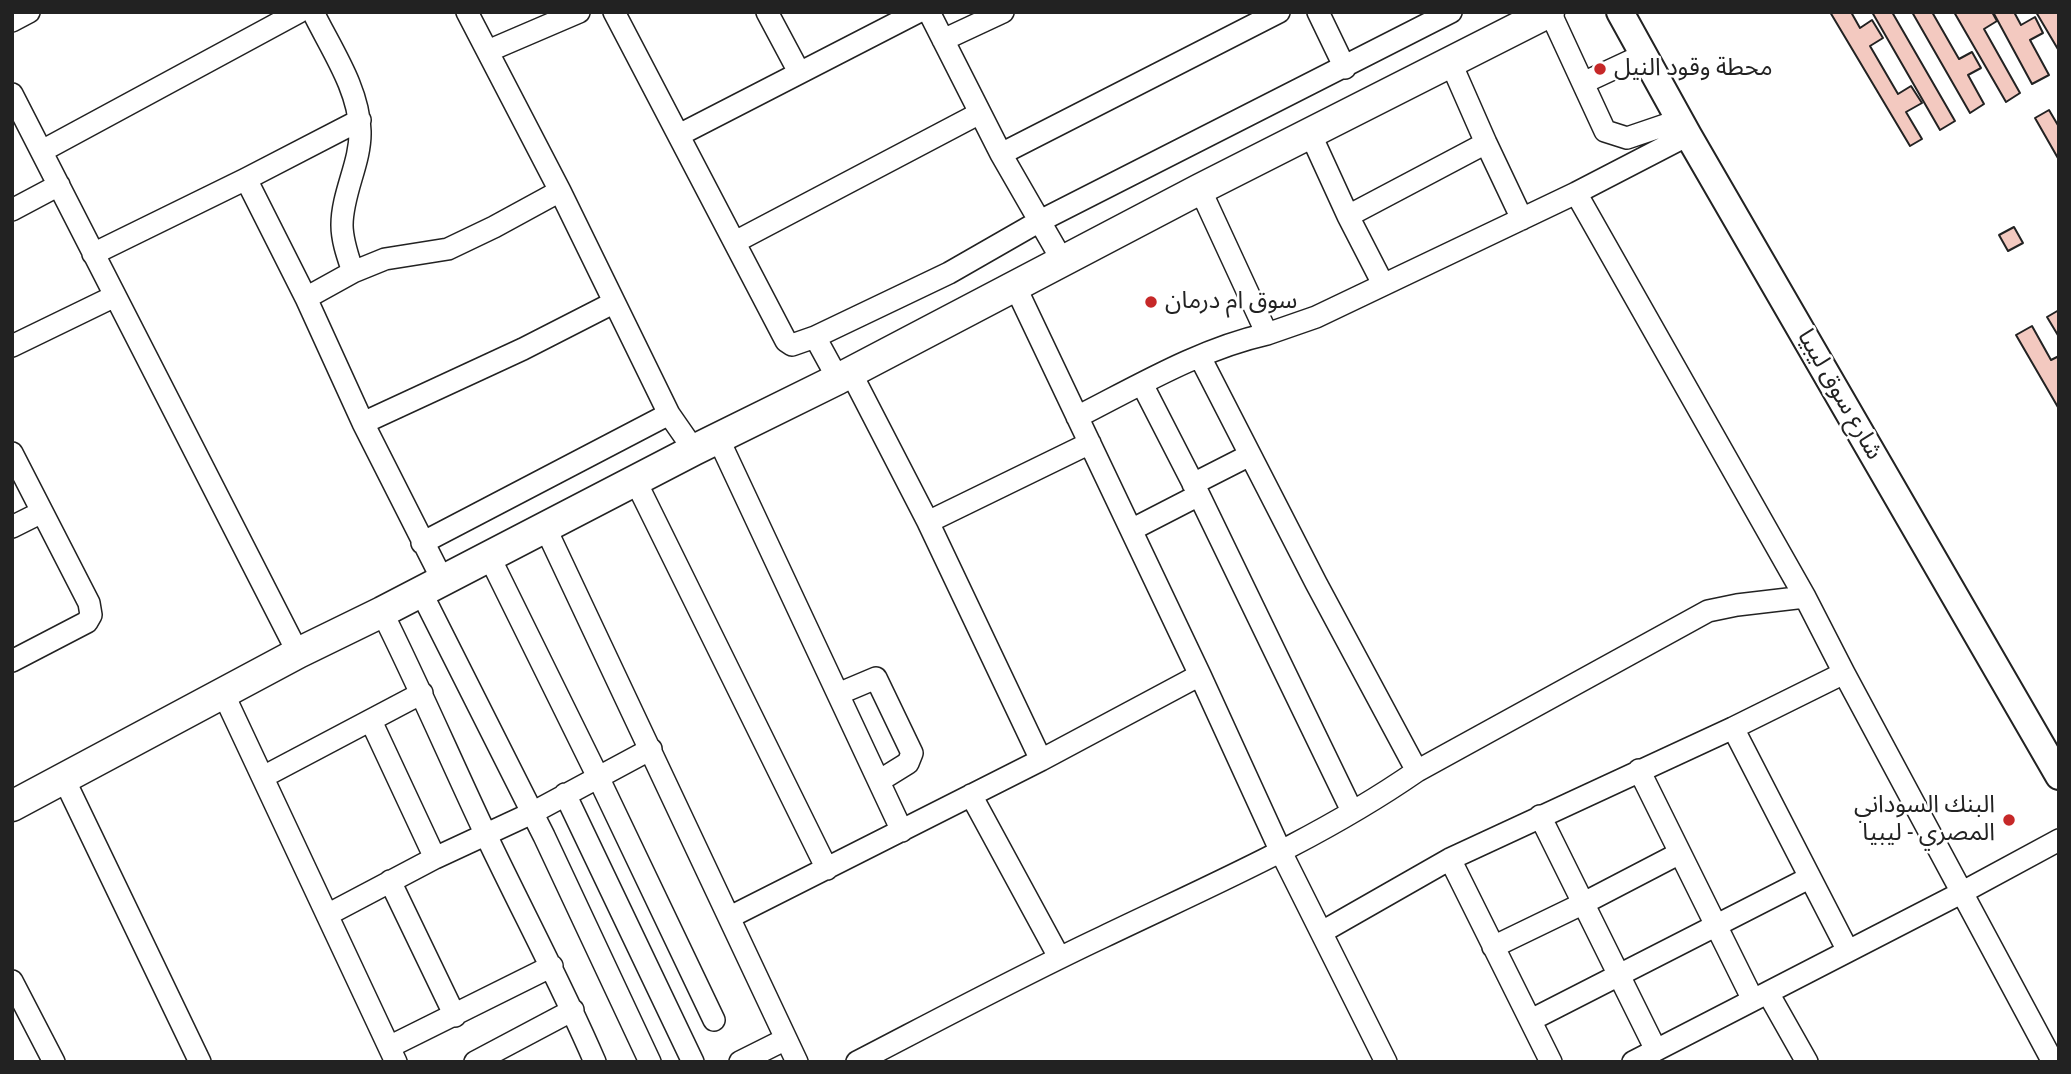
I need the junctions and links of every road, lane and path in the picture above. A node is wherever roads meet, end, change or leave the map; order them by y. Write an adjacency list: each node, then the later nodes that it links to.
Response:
1 (29, 12): 16 (street)
2 (299, 12): 32 (street)
3 (313, 12): 27 (street)
4 (467, 12): 18 (street)
5 (579, 12): 18 (street)
6 (614, 12): 30 (street)
7 (767, 12): 22 (street)
8 (918, 12): 22 (street)
9 (929, 12): 17 (street)
10 (1003, 12): 17 (street)
11 (1279, 12): 33 (street)
12 (1318, 12): 21 (street)
13 (1451, 12): 21 (street)
14 (1549, 12): 20 (highway); 23 (street)
15 (1620, 12): 19 (main road, شارع سوق ليبيا)
16 (12, 21)
17 (943, 40): 25 (street)
18 (488, 51): 37 (street)
19 (1643, 55): 23 (street); 28 (main road, شارع سوق ليبيا)
20 (1450, 61): 29 (highway); 31 (street)
21 (1345, 68): 42 (street)
22 (799, 72): 30 (street)
23 (1583, 83): 28 (street)
24 (12, 94): 26 (street)
25 (980, 113): 33 (street); 43 (street)
26 (17, 116): 32 (street)
27 (360, 120): 34 (street); 46 (street)
28 (1684, 128): 38 (street); 90 (main road, شارع سوق ليبيا)
29 (1310, 133): 36 (highway); 40 (street)
30 (679, 135): 43 (street)
31 (1486, 144): 40 (street); 41 (street)
32 (42, 151): 35 (street)
33 (1001, 154): 42 (street)
34 (246, 179): 44 (street); 50 (street)
35 (59, 185): 39 (street); 44 (street)
36 (1200, 189): 45 (highway); 52 (street)
37 (560, 191): 46 (street); 51 (street)
38 (1576, 193): 41 (street); 75 (street)
39 (12, 210)
40 (1348, 216): 47 (street)
41 (1522, 219): 47 (street)
42 (1038, 222): 45 (street); 53 (street)
43 (736, 242): 53 (street)
44 (93, 254): 49 (street)
45 (1062, 260): 48 (highway)
46 (352, 272): 50 (street)
47 (1383, 284): 52 (street)
48 (1015, 286): 56 (highway); 59 (street)
49 (115, 296): 54 (street); 77 (street)
50 (306, 298): 60 (street)
51 (613, 303): 58 (street); 60 (street)
52 (1267, 334): 55 (street)
53 (815, 337): 56 (street)
54 (12, 346)
55 (1200, 357): 57 (street); 64 (street)
56 (844, 376): 62 (highway); 68 (street)
57 (1142, 384): 59 (street); 66 (street)
58 (669, 414): 62 (street); 72 (street)
59 (1077, 417): 61 (street)
60 (363, 423): 72 (street)
61 (1090, 443): 68 (street); 71 (street)
62 (706, 444): 65 (highway); 83 (street)
63 (12, 453): 67 (street)
64 (1250, 456): 66 (street); 89 (street)
65 (635, 480): 70 (highway); 108 (street)
66 (1196, 489): 71 (street); 98 (street)
67 (42, 512): 69 (street); 78 (street)
68 (928, 522): 87 (street)
69 (12, 527)
70 (545, 527): 73 (highway); 86 (street)
71 (1131, 530): 80 (street)
72 (422, 543): 74 (street)
73 (489, 556): 74 (highway); 92 (street)
74 (432, 586): 76 (highway); 99 (street)
75 (1805, 597): 79 (street); 89 (street)
76 (382, 612): 77 (highway); 81 (street)
77 (298, 653): 82 (highway)
78 (12, 661)
79 (1844, 673): 85 (street); 111 (street)
80 (1200, 675): 87 (street); 104 (street)
81 (422, 693): 84 (street); 102 (street)
82 (223, 694): 91 (street); 93 (highway)
83 (838, 694): 94 (street); 94 (street)
84 (371, 721): 91 (street); 106 (street)
85 (1733, 728): 88 (street); 109 (street)
86 (651, 749): 92 (street); 114 (street)
87 (1041, 760): 96 (street)
88 (1639, 770): 100 (street); 105 (street)
89 (1417, 771): 98 (street)
90 (2059, 776)
91 (263, 777): 113 (street)
92 (598, 777): 95 (street); 126 (street)
93 (64, 779): 97 (highway); 132 (street)
94 (879, 781): 101 (street)
95 (565, 794): 99 (street); 136 (street)
96 (971, 795): 101 (street); 119 (street)
97 (12, 806)
98 (1352, 811): 104 (street)
99 (532, 813): 102 (street); 135 (street)
100 (1540, 816): 107 (street); 112 (street)
101 (902, 831): 108 (street)
102 (486, 835): 106 (street); 120 (street)
103 (2059, 840): 111 (street)
104 (1281, 852): 116 (street); 119 (street)
105 (1680, 853): 112 (street); 115 (street)
106 (435, 858): 110 (street)
107 (1450, 859): 116 (street); 117 (street)
108 (827, 869): 114 (street)
109 (1809, 878): 115 (street); 118 (street)
110 (390, 881): 113 (street); 125 (street)
111 (1961, 893): 118 (street); 144 (street)
112 (1584, 904): 117 (street); 121 (street)
113 (327, 915): 130 (street)
114 (730, 917): 128 (street)
115 (1716, 925): 121 (street); 123 (street)
116 (1322, 932): 140 (street)
117 (1493, 947): 127 (street)
118 (1848, 951): 123 (street)
119 (1059, 957): 139 (street)
120 (552, 966): 124 (street); 125 (street)
121 (1619, 975): 127 (street); 129 (street)
122 (12, 981): 131 (street)
123 (1761, 996): 129 (street); 143 (street)
124 (573, 1010): 133 (street); 134 (street)
125 (455, 1016): 130 (street)
126 (714, 1020)
127 (1531, 1020): 141 (street)
128 (786, 1038): 137 (street); 138 (street)
129 (1656, 1050): 142 (street)
130 (393, 1054)
131 (54, 1062)
132 (200, 1062)
133 (475, 1062)
134 (596, 1062)
135 (650, 1062)
136 (693, 1062)
137 (740, 1062)
138 (797, 1062)
139 (857, 1062)
140 (1386, 1062)
141 (1551, 1062)
142 (1633, 1062)
143 (1807, 1062)
144 (2053, 1062)

